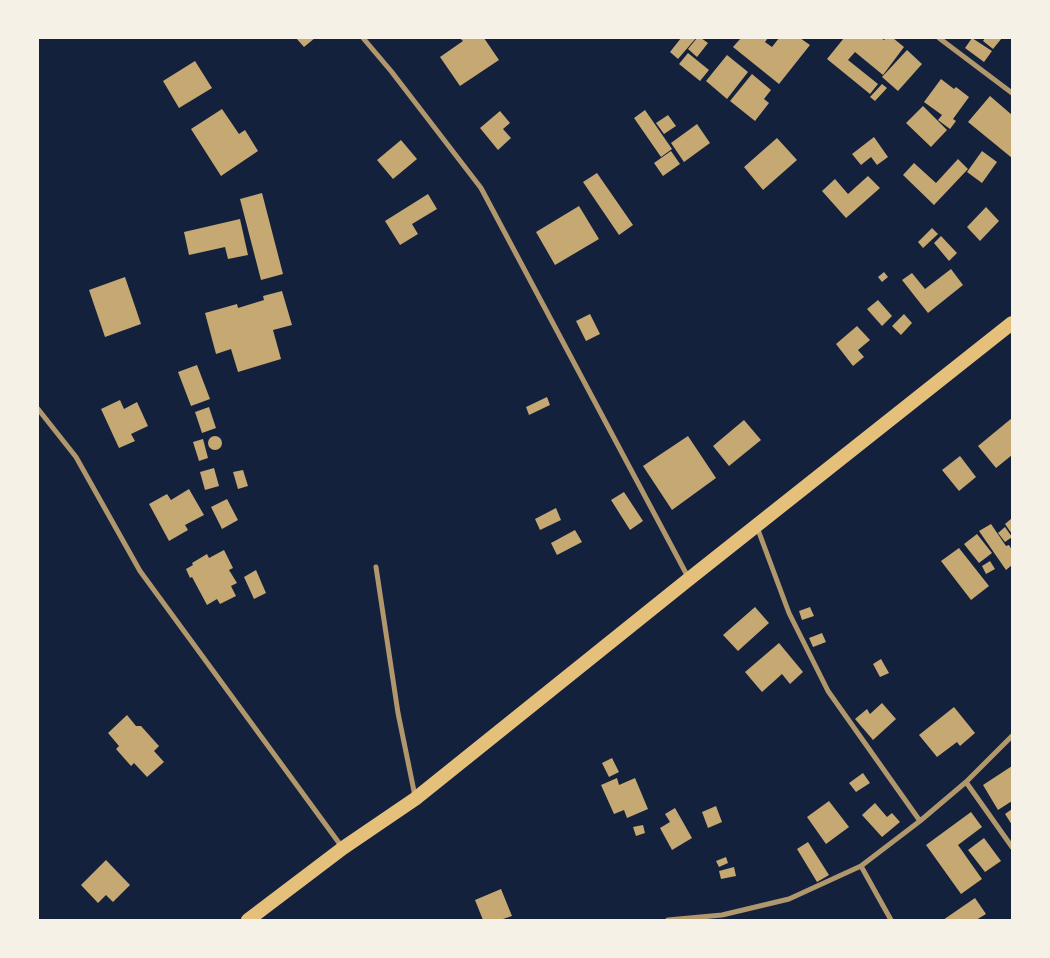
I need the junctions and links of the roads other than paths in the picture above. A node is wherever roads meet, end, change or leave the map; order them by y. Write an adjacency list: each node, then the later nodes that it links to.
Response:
1 (363, 38): 8 (street)
2 (938, 38): 3 (street)
3 (1012, 93)
4 (1012, 323): 6 (highway)
5 (38, 409): 14 (street)
6 (757, 526): 8 (highway); 12 (street)
7 (376, 567): 11 (street)
8 (689, 579): 11 (highway)
9 (1012, 736): 10 (street)
10 (966, 782): 12 (street); 13 (street)
11 (415, 798): 14 (highway)
12 (920, 821): 15 (street)
13 (1012, 847)
14 (344, 848): 16 (highway)
15 (861, 866): 17 (street); 18 (street)
16 (248, 920)
17 (668, 920)
18 (891, 920)

